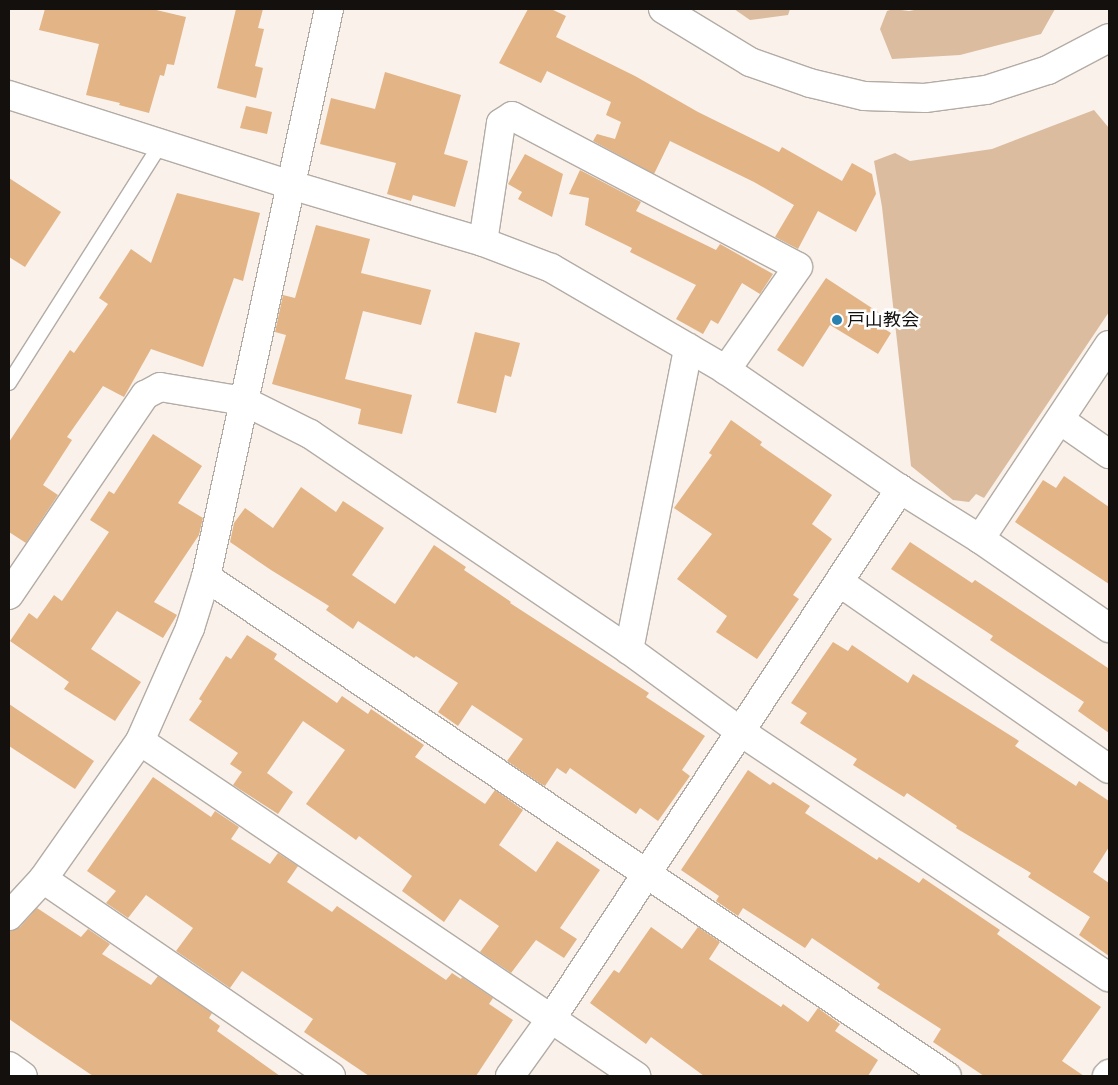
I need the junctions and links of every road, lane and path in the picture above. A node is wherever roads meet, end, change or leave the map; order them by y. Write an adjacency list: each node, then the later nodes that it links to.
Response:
1 (329, 9): 6 (street)
2 (663, 9): 3 (street)
3 (1109, 38)
4 (9, 95): 5 (street)
5 (160, 145): 6 (street); 11 (lane)
6 (291, 185): 7 (street); 12 (street)
7 (482, 242): 9 (street); 10 (street)
8 (1109, 345): 13 (street)
9 (688, 348): 10 (street); 21 (street)
10 (726, 370): 15 (street)
11 (9, 383)
12 (244, 401): 17 (street); 19 (street); 21 (street)
13 (1060, 420): 14 (street); 16 (street)
14 (1109, 454)
15 (900, 490): 16 (street); 18 (street)
16 (980, 539): 20 (street)
17 (206, 577): 23 (street); 25 (street)
18 (839, 582): 22 (street); 24 (street)
19 (11, 588)
20 (1109, 628)
21 (629, 650): 22 (street)
22 (741, 732): 25 (street); 28 (street)
23 (140, 741): 26 (street); 29 (street)
24 (1109, 769)
25 (648, 873): 29 (street); 35 (street)
26 (43, 879): 27 (street); 32 (street)
27 (9, 916)
28 (1109, 976)
29 (552, 1019): 33 (street); 34 (street)
30 (9, 1066): 31 (street)
31 (23, 1076)
32 (331, 1076)
33 (510, 1076)
34 (636, 1076)
35 (947, 1076)

